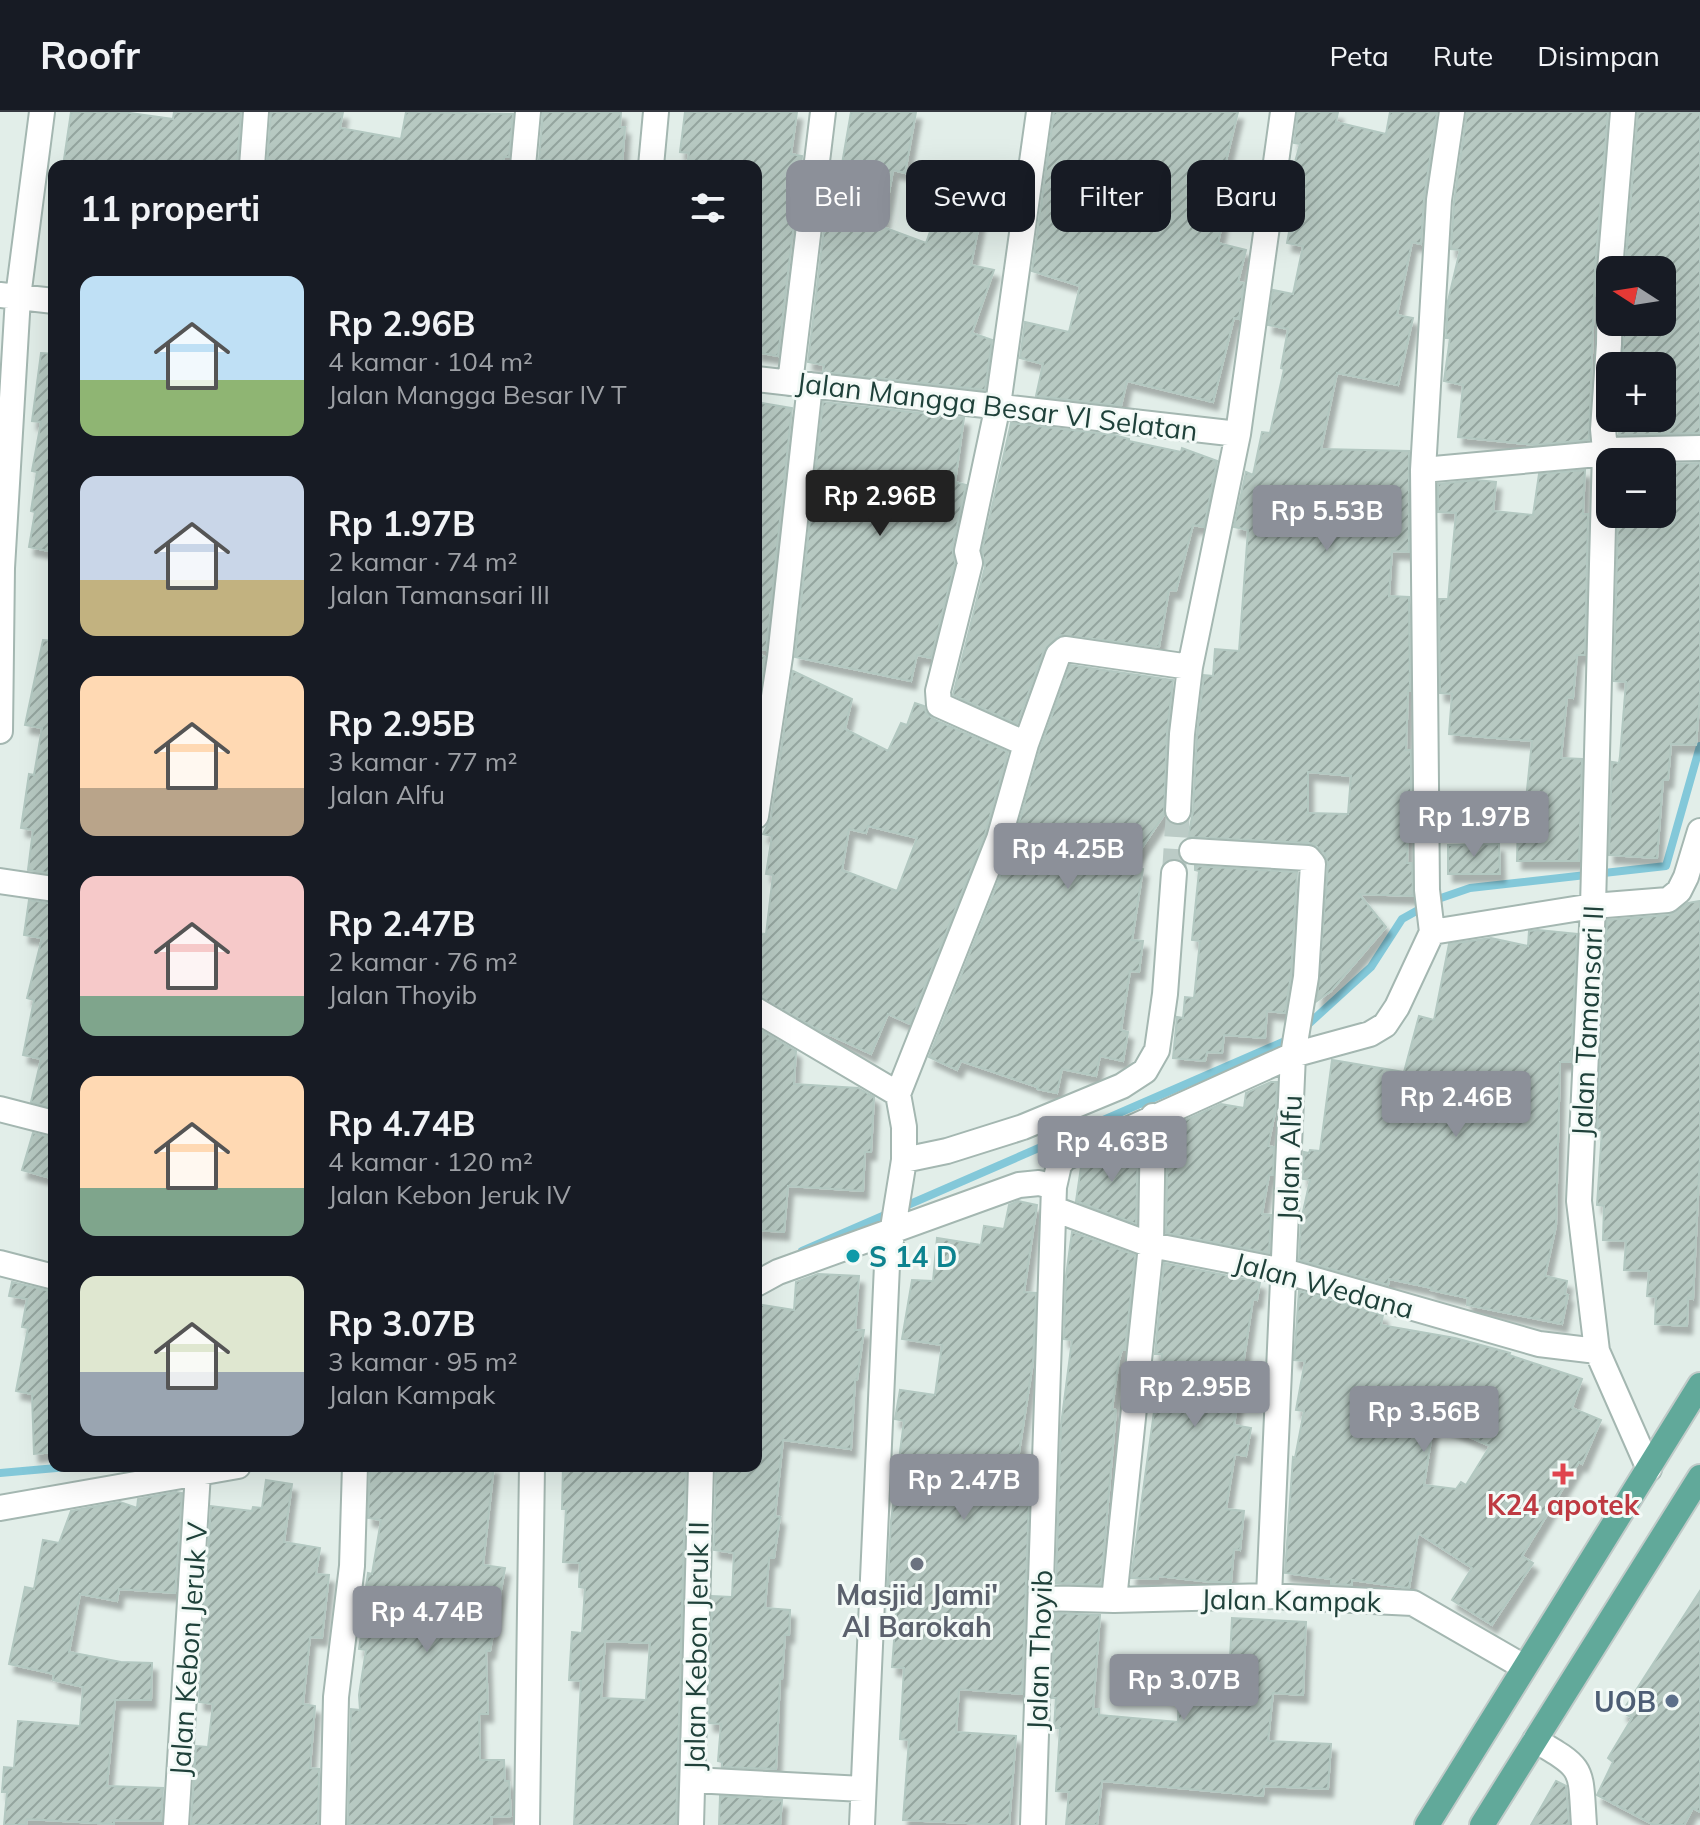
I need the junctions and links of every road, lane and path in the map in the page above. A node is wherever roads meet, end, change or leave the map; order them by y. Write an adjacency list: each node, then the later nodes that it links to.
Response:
1 (42, 112): 14 (street)
2 (256, 112): 10 (street)
3 (528, 112): 11 (street)
4 (656, 112): 12 (street)
5 (823, 112): 18 (street)
6 (1039, 112): 19 (street)
7 (1283, 112): 20 (street)
8 (1452, 112): 25 (street)
9 (1623, 112): 13 (street, Jalan Tamansari II)
10 (252, 160)
11 (524, 160)
12 (652, 160)
13 (1611, 256)
14 (9, 296): 15 (street); 28 (street)
15 (48, 300)
16 (1609, 336): 21 (street, Jalan Tamansari II)
17 (762, 380): 18 (street, Jalan Mangga Besar VI Selatan)
18 (800, 384): 19 (street, Jalan Mangga Besar VI Selatan); 30 (street)
19 (998, 405): 20 (street, Jalan Mangga Besar VI Selatan); 29 (street)
20 (1238, 434): 27 (street)
21 (1605, 448)
22 (1700, 448): 23 (street)
23 (1676, 449)
24 (1596, 454): 25 (street)
25 (1423, 470): 38 (street)
26 (1603, 528): 36 (street, Jalan Tamansari II)
27 (1190, 667): 29 (street); 31 (street)
28 (0, 731)
29 (1026, 744): 41 (street)
30 (762, 776)
31 (1178, 811)
32 (1700, 831): 36 (street)
33 (1192, 851): 40 (street, Jalan Alfu)
34 (1174, 873): 45 (street)
35 (0, 881): 37 (street)
36 (1594, 886): 38 (street); 53 (street, Jalan Tamansari II)
37 (48, 888)
38 (1430, 923): 40 (street)
39 (762, 1014): 41 (street)
40 (1294, 1052): 43 (street); 50 (street, Jalan Alfu)
41 (898, 1094): 45 (street)
42 (0, 1109): 44 (street)
43 (1153, 1116): 46 (street); 48 (street)
44 (48, 1121)
45 (902, 1168): 47 (street)
46 (1054, 1198): 47 (street, Jalan Wedana); 48 (street, Jalan Wedana); 64 (street, Jalan Thoyib)
47 (892, 1227): 52 (street, Jalan Wedana); 69 (street)
48 (1151, 1245): 50 (street, Jalan Wedana); 65 (street)
49 (0, 1263): 51 (street)
50 (1284, 1271): 53 (street, Jalan Wedana); 63 (street, Jalan Alfu)
51 (48, 1275)
52 (762, 1281)
53 (1597, 1351): 55 (street, Jalan Tamansari II)
54 (1700, 1385): 55 (main road)
55 (1649, 1469): 66 (main road)
56 (204, 1472): 60 (street)
57 (355, 1472): 71 (street)
58 (532, 1472): 72 (street)
59 (701, 1472): 68 (street, Jalan Kebon Jeruk II)
60 (198, 1473): 62 (street); 70 (street, Jalan Kebon Jeruk V)
61 (1700, 1477): 67 (main road)
62 (0, 1508)
63 (1269, 1596): 65 (street, Jalan Kampak); 66 (street, Jalan Kampak)
64 (1041, 1598): 65 (street, Jalan Kampak); 75 (street, Jalan Thoyib)
65 (1114, 1600)
66 (1524, 1667): 76 (main road)
67 (1535, 1740): 77 (main road); 78 (street)
68 (693, 1780): 69 (street); 73 (street, Jalan Kebon Jeruk II)
69 (863, 1789): 74 (street)
70 (176, 1825)
71 (333, 1825)
72 (527, 1825)
73 (691, 1825)
74 (862, 1825)
75 (1033, 1825)
76 (1427, 1825)
77 (1482, 1825)
78 (1584, 1825)

